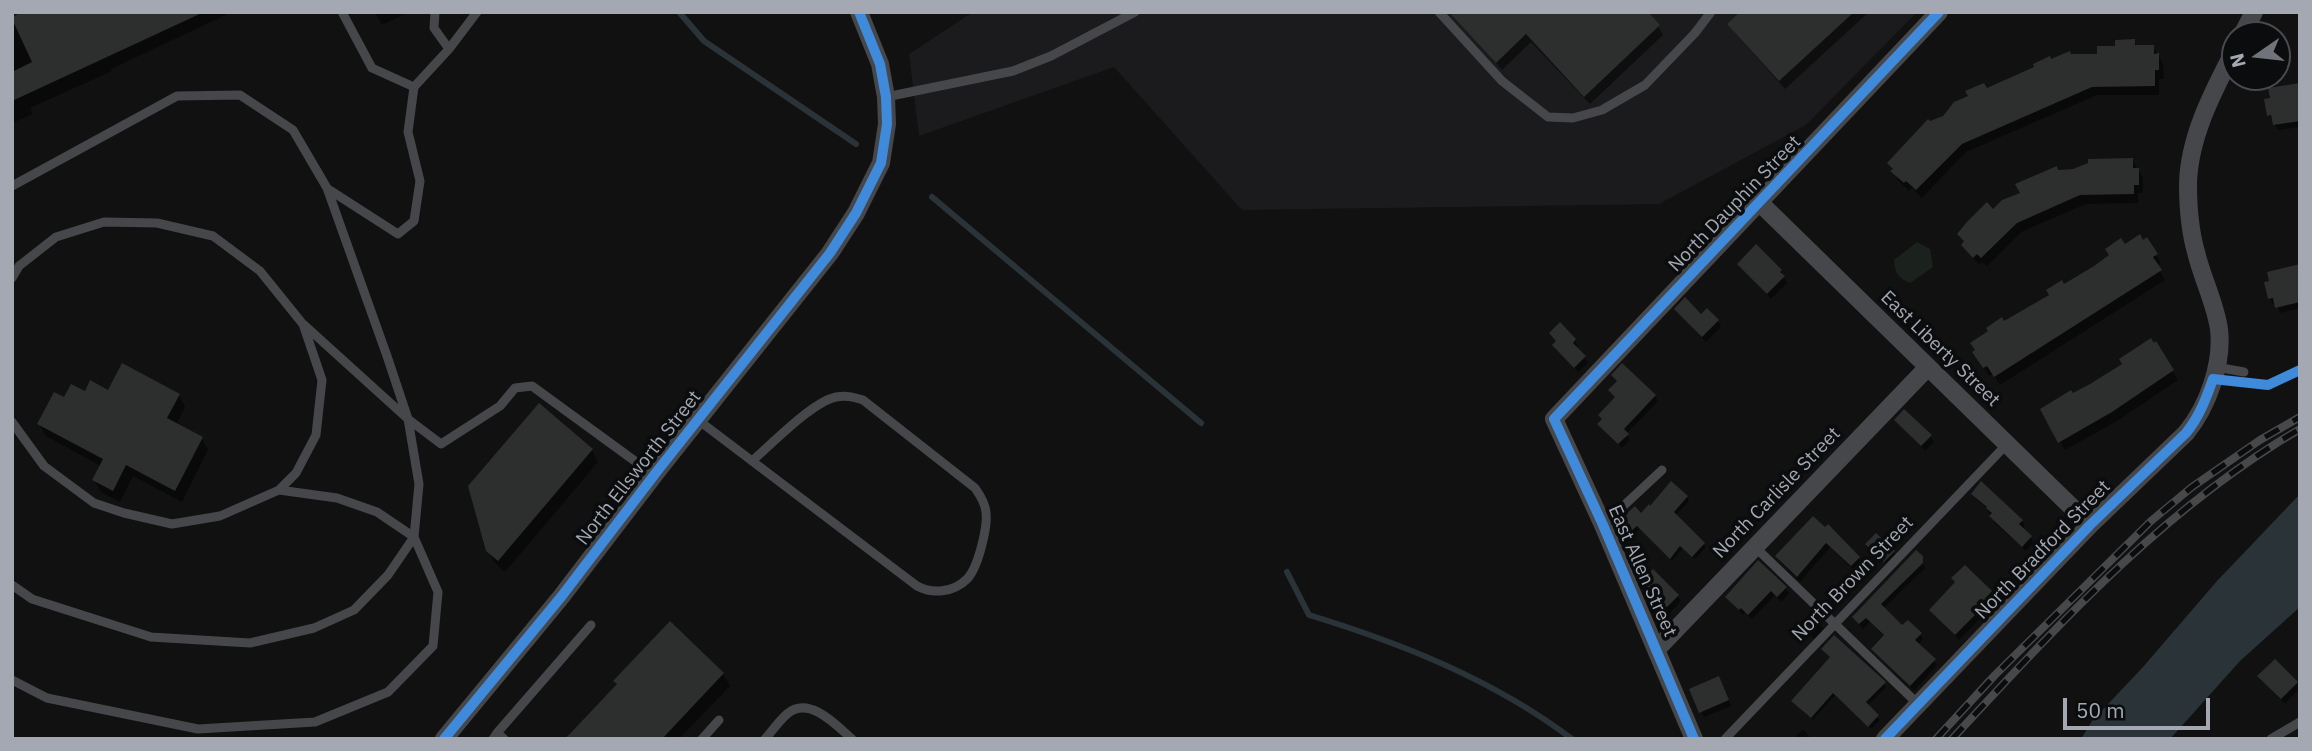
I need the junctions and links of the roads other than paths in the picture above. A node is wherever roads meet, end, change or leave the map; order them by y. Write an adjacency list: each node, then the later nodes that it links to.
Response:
1 (342, 12): 11 (lane)
2 (435, 12): 9 (lane)
3 (477, 12): 9 (lane)
4 (859, 12): 12 (street, North Ellsworth Street)
5 (1135, 12): 12 (lane)
6 (1439, 12): 7 (lane)
7 (1711, 12)
8 (1939, 12): 15 (street, North Dauphin Street)
9 (449, 49): 11 (lane)
10 (2221, 76): 19 (street, North Bradford Street)
11 (414, 87): 14 (lane)
12 (886, 97): 23 (street, North Ellsworth Street)
13 (12, 186): 14 (lane)
14 (327, 188): 21 (lane)
15 (1760, 203): 18 (street, East Liberty Street); 22 (street, North Dauphin Street)
16 (12, 278): 17 (lane)
17 (302, 323): 21 (lane); 29 (lane)
18 (1928, 367): 25 (street, East Liberty Street); 33 (street, North Carlisle Street)
19 (2216, 367): 20 (lane); 31 (street, North Bradford Street)
20 (2244, 372)
21 (408, 419): 28 (lane); 32 (lane)
22 (1554, 419): 30 (street, East Allen Street)
23 (698, 420): 26 (lane); 28 (street, North Ellsworth Street)
24 (12, 422): 29 (lane)
25 (2007, 444): 31 (street, East Liberty Street); 35 (lane, North Brown Street)
26 (752, 461): 26 (lane)
27 (1662, 470): 30 (lane)
28 (654, 475): 43 (street, North Ellsworth Street)
29 (279, 490): 32 (lane)
30 (1603, 525): 37 (street, East Allen Street)
31 (2090, 525): 39 (street, North Bradford Street)
32 (414, 537): 34 (lane); 38 (lane)
33 (1755, 547): 35 (lane); 37 (street, North Carlisle Street)
34 (12, 586)
35 (1835, 624): 39 (lane); 48 (lane, North Brown Street)
36 (591, 625): 42 (lane)
37 (1657, 649): 47 (street, East Allen Street)
38 (12, 680)
39 (1919, 705): 49 (street, North Bradford Street)
40 (719, 720): 44 (lane)
41 (2300, 722): 50 (lane)
42 (498, 737)
43 (444, 739)
44 (702, 739)
45 (765, 739): 46 (lane)
46 (852, 739)
47 (1694, 739)
48 (1725, 739)
49 (1885, 739)
50 (2271, 739)

